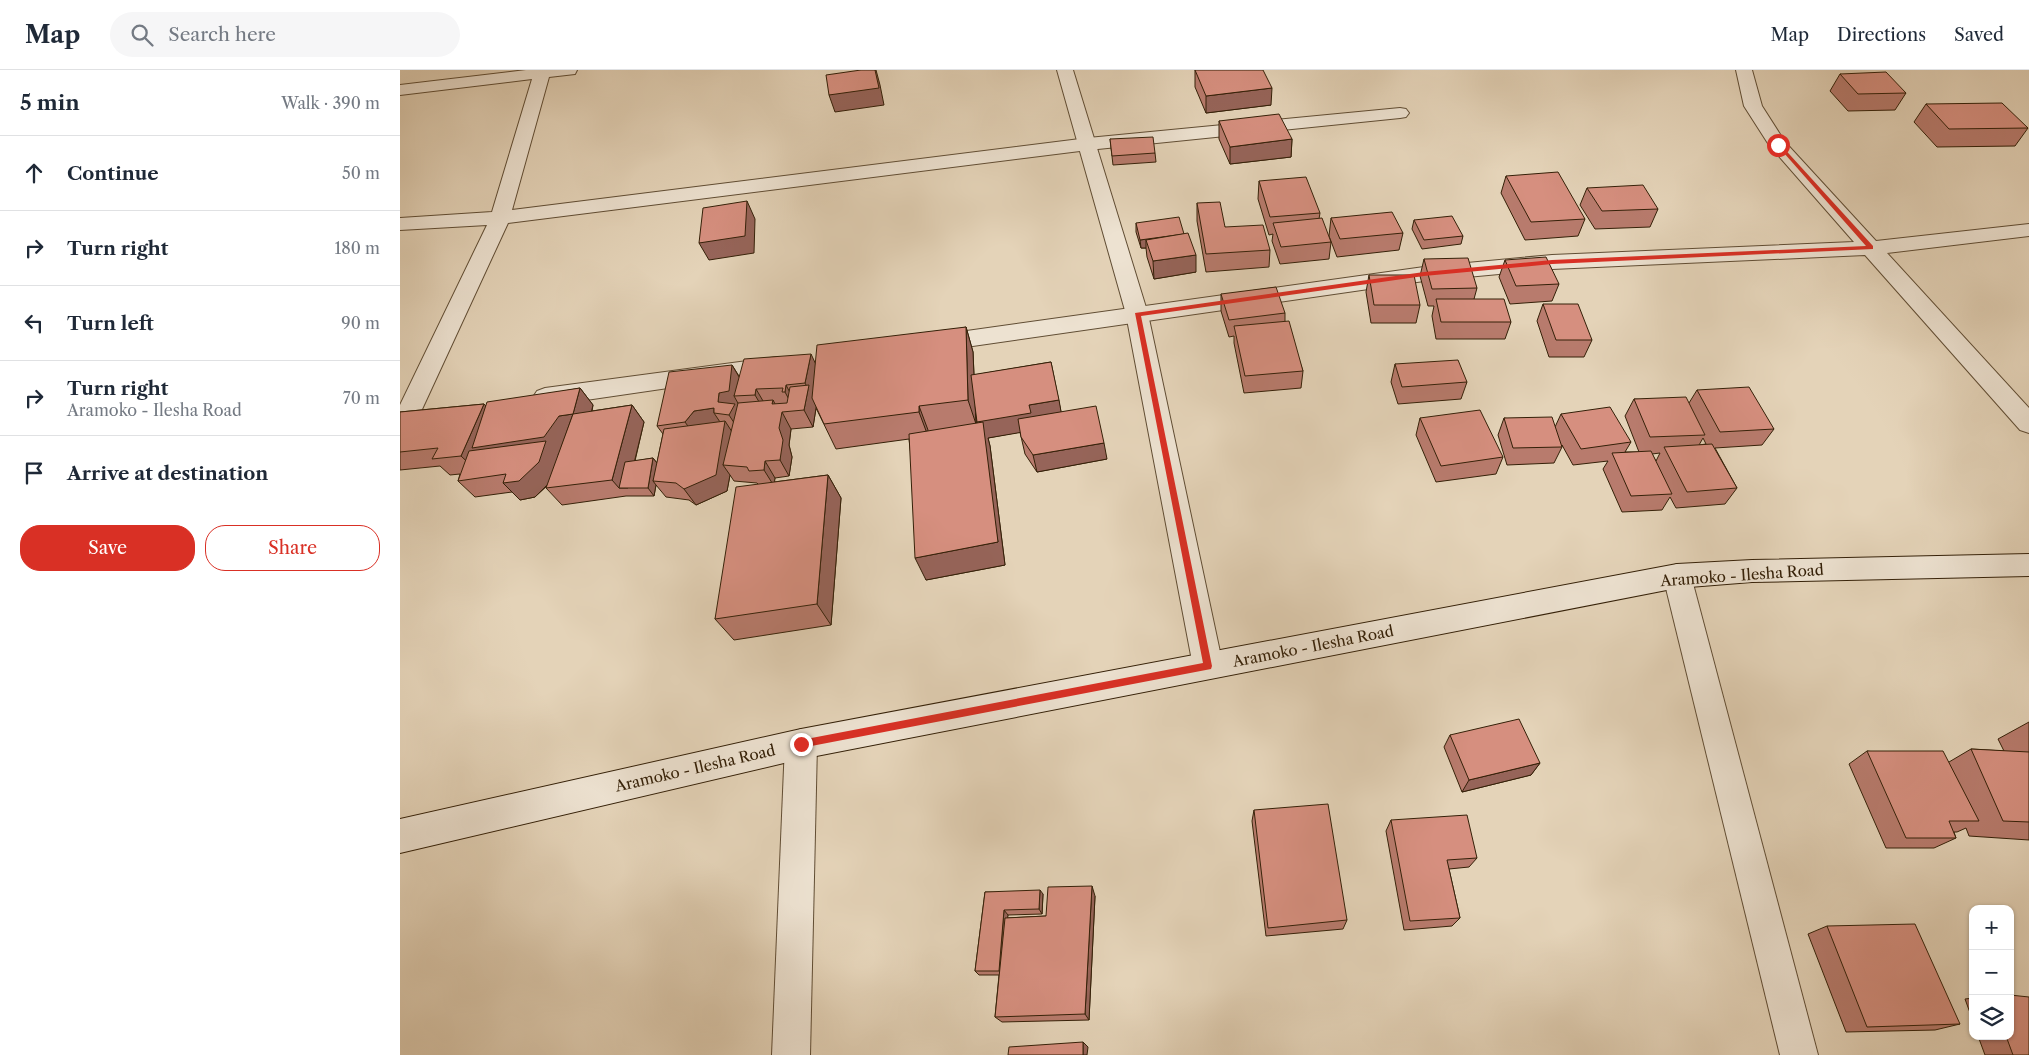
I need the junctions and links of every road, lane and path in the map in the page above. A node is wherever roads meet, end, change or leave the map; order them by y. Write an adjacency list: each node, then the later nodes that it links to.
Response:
1 (569, 70): 4 (street)
2 (1065, 70): 7 (street)
3 (1744, 70): 11 (street)
4 (542, 71): 5 (street); 8 (street)
5 (400, 90)
6 (1400, 113): 7 (street)
7 (1088, 144): 8 (street); 12 (street)
8 (500, 218): 9 (street); 17 (street)
9 (400, 224)
10 (2029, 230): 11 (street)
11 (1871, 248): 12 (street); 18 (street)
12 (1137, 314): 13 (street); 21 (street)
13 (910, 347)
14 (801, 362): 15 (street)
15 (525, 400)
16 (436, 412): 17 (street)
17 (402, 422)
18 (2029, 424)
19 (2029, 565): 20 (street, Aramoko - Ilesha Road)
20 (1677, 576): 21 (street, Aramoko - Ilesha Road); 25 (street)
21 (1208, 666): 22 (street, Aramoko - Ilesha Road)
22 (801, 744): 23 (street, Aramoko - Ilesha Road); 24 (street)
23 (400, 836)
24 (791, 1055)
25 (1799, 1055)

